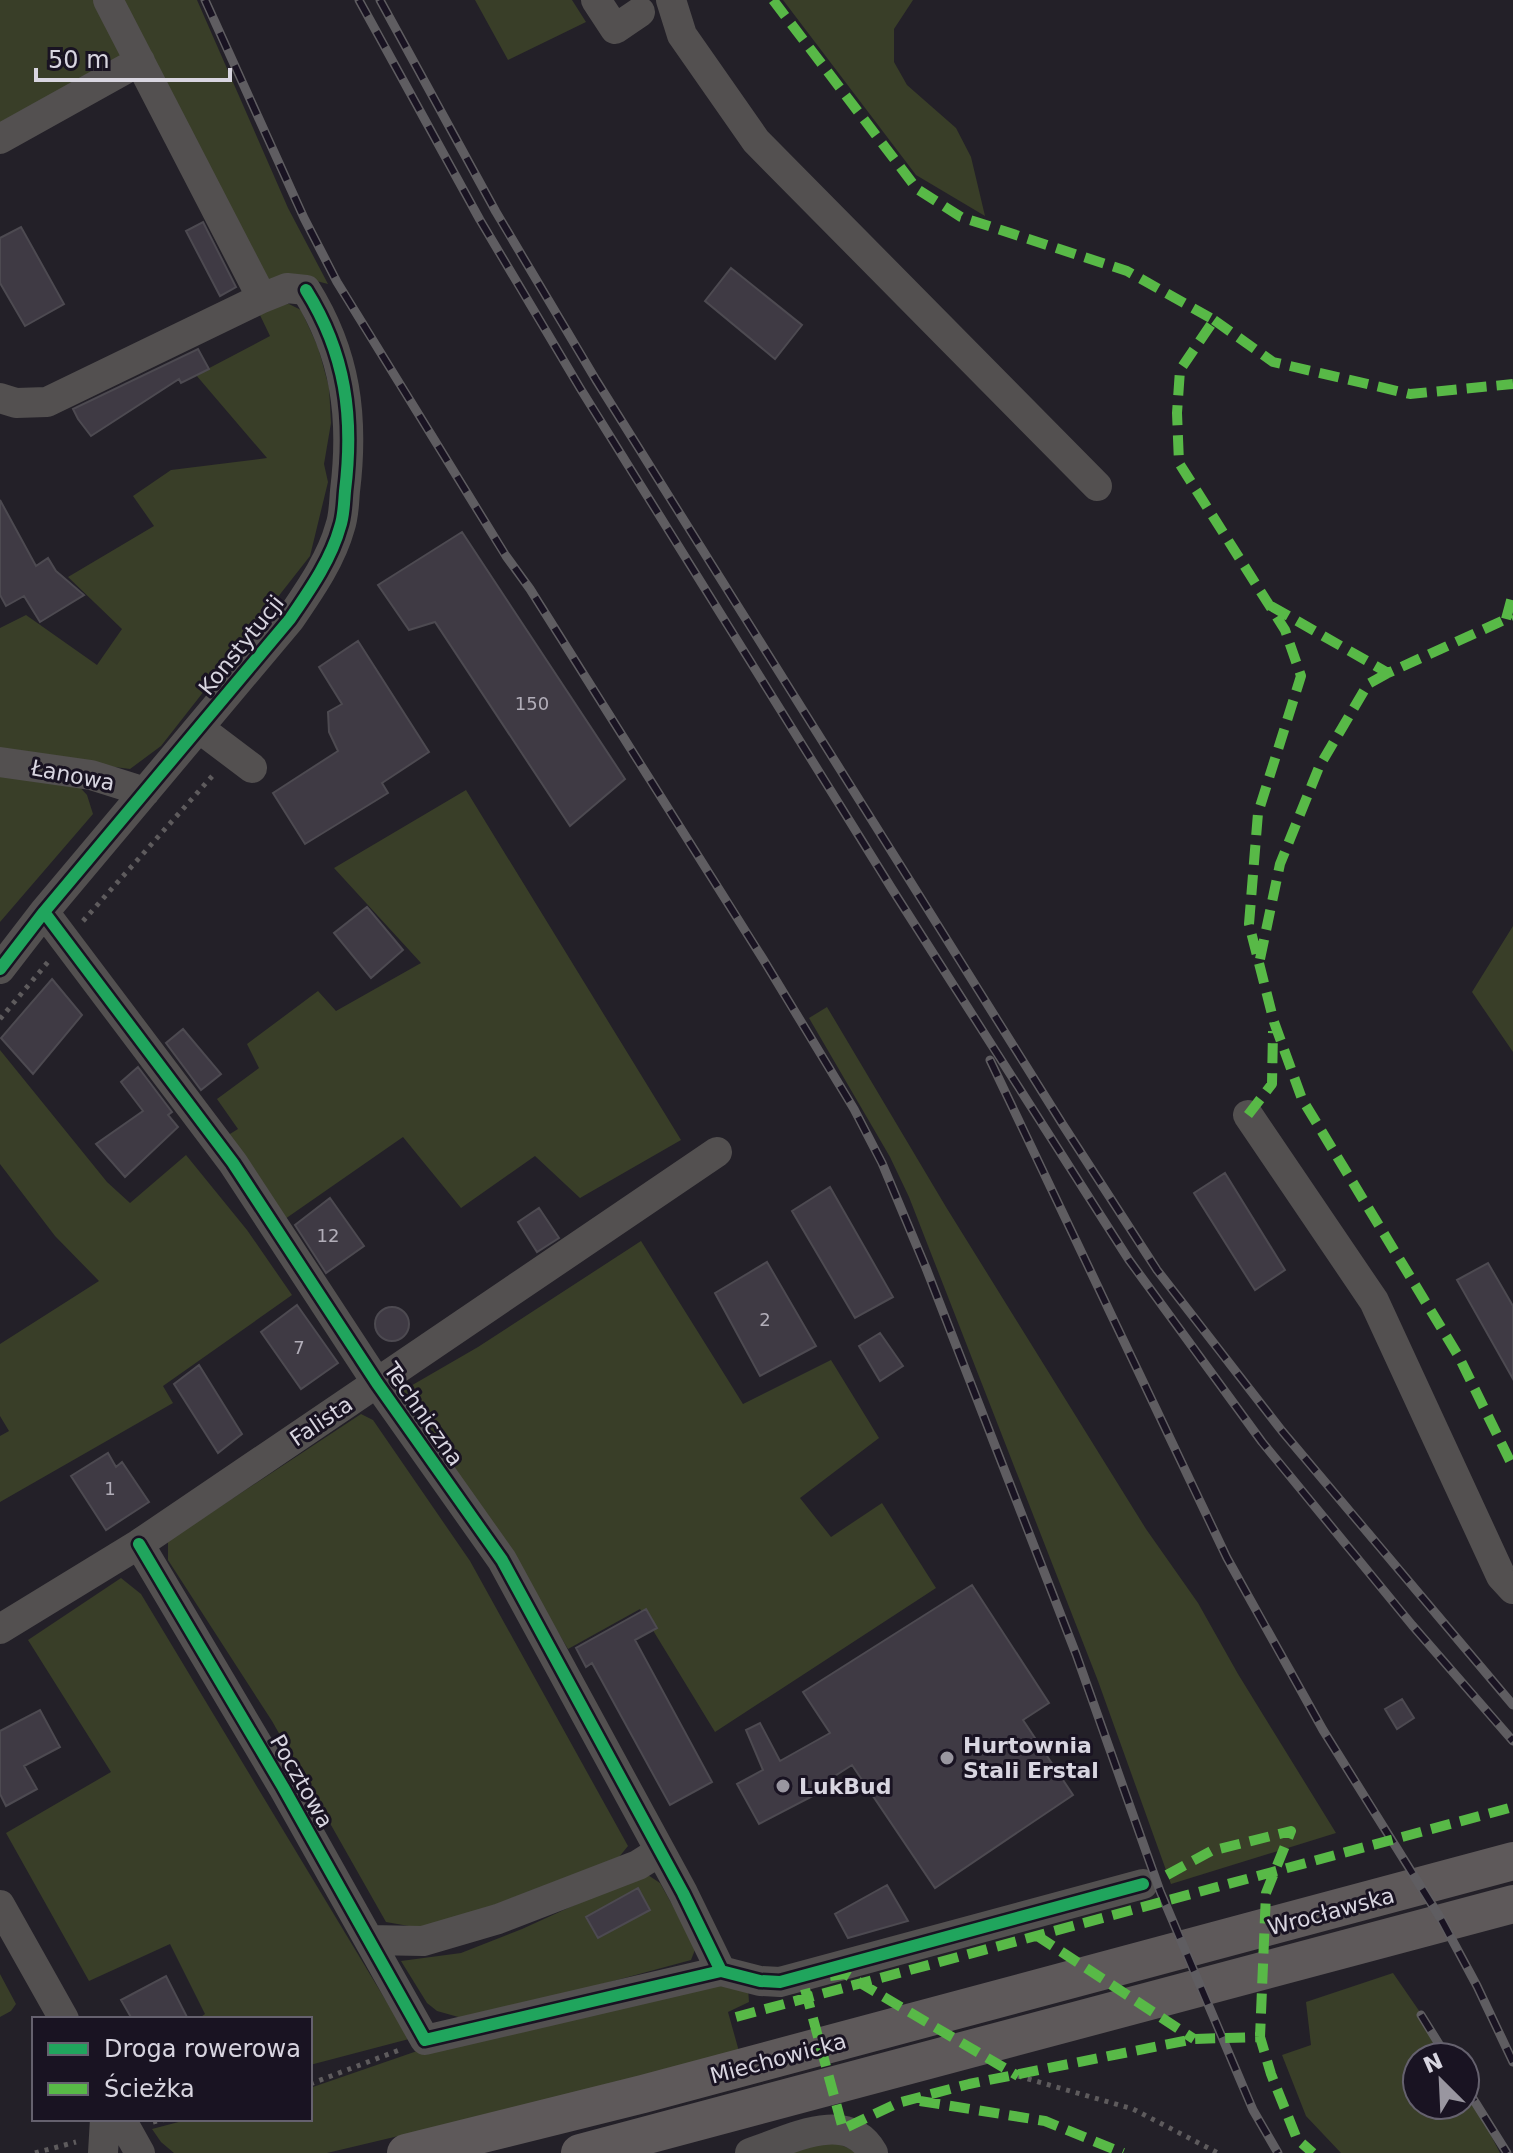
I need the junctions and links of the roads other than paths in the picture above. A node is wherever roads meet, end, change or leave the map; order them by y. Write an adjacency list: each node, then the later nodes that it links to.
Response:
1 (108, 0): 5 (street)
2 (596, 0): 4 (street)
3 (671, 0): 9 (street)
4 (643, 4)
5 (140, 61): 6 (street); 7 (street)
6 (0, 139)
7 (262, 298): 8 (street); 10 (street, Konstytucji)
8 (0, 398)
9 (1097, 486)
10 (199, 728): 11 (street); 13 (street, Konstytucji)
11 (242, 760)
12 (0, 762): 13 (street, Łanowa)
13 (145, 792): 14 (street, Konstytucji)
14 (44, 912): 15 (street, Konstytucji); 18 (street, Techniczna)
15 (0, 969)
16 (1248, 1115): 20 (street)
17 (717, 1152): 18 (street, Falista)
18 (377, 1383): 19 (street, Falista); 22 (street, Techniczna)
19 (139, 1544): 21 (street, Falista); 27 (street, Pocztowa)
20 (1513, 1589)
21 (0, 1629)
22 (660, 1851): 27 (street); 29 (street, Techniczna)
23 (1513, 1861): 28 (main road, Wrocławska)
24 (1143, 1884): 29 (street)
25 (1513, 1904): 30 (main road, Wrocławska)
26 (0, 1905): 31 (street)
27 (369, 1940): 29 (street, Pocztowa)
28 (1150, 1960): 36 (main road, Miechowicka)
29 (721, 1971)
30 (1175, 1995): 37 (main road, Miechowicka)
31 (63, 2017)
32 (104, 2121): 34 (street)
33 (122, 2121): 35 (street)
34 (93, 2147)
35 (140, 2153)
36 (406, 2153)
37 (580, 2153)
38 (750, 2153): 39 (street)
39 (873, 2153)

